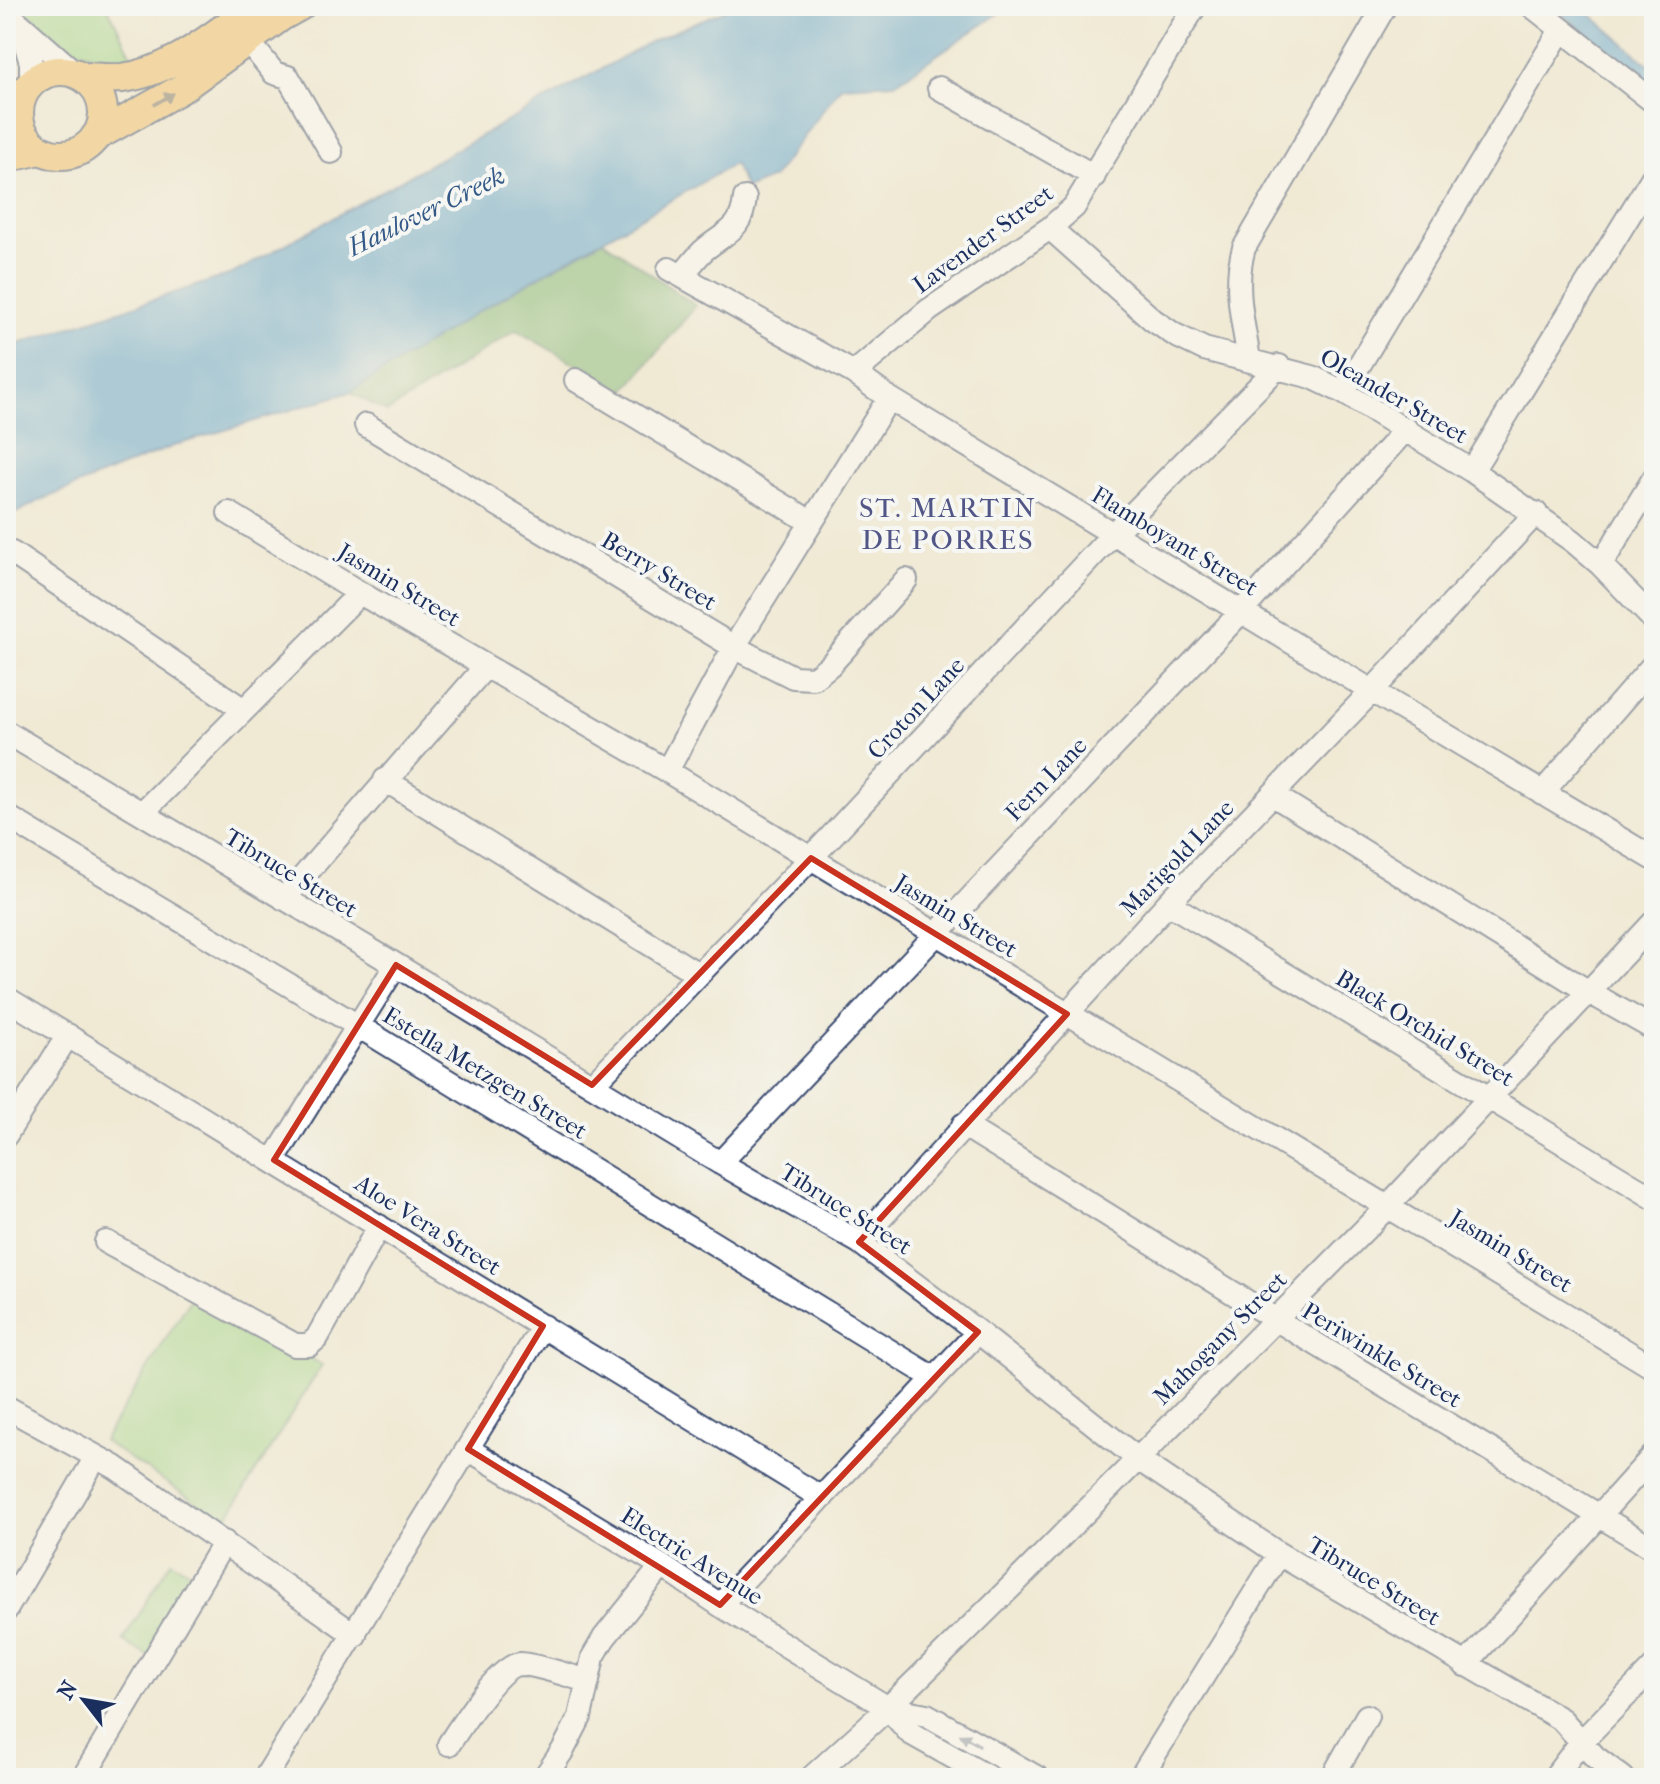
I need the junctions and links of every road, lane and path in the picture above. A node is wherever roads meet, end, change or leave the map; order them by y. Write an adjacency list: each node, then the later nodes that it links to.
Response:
1 (255, 6): 9 (main road)
2 (300, 6): 8 (main road)
3 (1195, 6): 18 (street, Lavender Street)
4 (1385, 6): 21 (street)
5 (1532, 6): 7 (street)
6 (13, 18): 9 (street); 11 (street)
7 (1561, 30): 12 (street); 25 (street)
8 (248, 41): 13 (main road, one-way to 8); 15 (street)
9 (79, 74): 11 (main road); 13 (main road)
10 (939, 88): 18 (street)
11 (19, 97): 14 (main road)
12 (1654, 102)
13 (95, 137): 14 (main road)
14 (40, 150): 16 (main road)
15 (331, 152)
16 (6, 158)
17 (1654, 175): 29 (street)
18 (1094, 176): 20 (street, Lavender Street)
19 (745, 198): 23 (street, Flamboyant Street)
20 (1050, 228): 21 (street, Oleander Street); 23 (street, Lavender Street)
21 (1249, 359): 22 (street, Oleander Street)
22 (1279, 366): 25 (street, Oleander Street); 34 (street, Croton Lane)
23 (854, 373): 26 (street, Flamboyant Street)
24 (576, 380): 33 (street)
25 (1343, 392): 28 (street, Oleander Street)
26 (889, 398): 33 (street); 34 (street, Flamboyant Street)
27 (366, 425): 41 (street, Berry Street)
28 (1406, 429): 29 (street, Oleander Street); 39 (street, Fern Lane)
29 (1472, 471): 32 (street, Oleander Street)
30 (1654, 478): 36 (street)
31 (229, 513): 38 (street, Jasmin Street)
32 (1536, 513): 36 (street, Oleander Street); 44 (street, Marigold Lane)
33 (811, 522): 41 (street)
34 (1113, 534): 39 (street, Flamboyant Street); 53 (street, Croton Lane)
35 (12, 553): 45 (street)
36 (1601, 565): 40 (street, Oleander Street)
37 (906, 580): 41 (street, Berry Street)
38 (360, 593): 43 (street, Jasmin Street); 45 (street)
39 (1241, 612): 44 (street, Flamboyant Street); 58 (street, Fern Lane)
40 (1654, 620)
41 (734, 647): 47 (street)
42 (1654, 664): 49 (street)
43 (486, 666): 47 (street, Jasmin Street); 48 (street)
44 (1372, 691): 49 (street, Flamboyant Street); 50 (street, Marigold Lane)
45 (244, 710): 51 (street)
46 (6, 732): 51 (street, Tibruce Street)
47 (667, 771): 53 (street, Jasmin Street)
48 (385, 780): 55 (street); 60 (street)
49 (1542, 793): 54 (street, Flamboyant Street)
50 (1273, 795): 56 (street, Marigold Lane); 61 (street)
51 (142, 813): 55 (street, Tibruce Street)
52 (6, 816): 64 (street, Estella Metzgen Street)
53 (811, 858): 58 (street, Jasmin Street); 60 (street, Croton Lane)
54 (1654, 859)
55 (284, 899): 59 (street, Tibruce Street)
56 (1168, 903): 63 (street, Marigold Lane); 68 (street, Black Orchid Street)
57 (1654, 922): 61 (street, Mahogany Street)
58 (934, 934): 63 (street, Jasmin Street); 72 (street, Fern Lane)
59 (396, 965): 64 (street); 67 (street, Tibruce Street)
60 (698, 974): 67 (street, Croton Lane)
61 (1589, 992): 65 (street); 68 (street, Mahogany Street)
62 (6, 998): 66 (street, Aloe Vera Street)
63 (1067, 1014): 69 (street, Marigold Lane); 74 (street, Jasmin Street)
64 (358, 1026): 71 (street); 82 (street, Estella Metzgen Street)
65 (1654, 1029)
66 (68, 1035): 70 (street); 71 (street, Aloe Vera Street)
67 (592, 1085): 72 (street, Tibruce Street)
68 (1491, 1099): 73 (street, Black Orchid Street); 74 (street, Mahogany Street)
69 (963, 1125): 77 (street, Marigold Lane); 78 (street, Periwinkle Street)
70 (6, 1135)
71 (274, 1160): 75 (street, Aloe Vera Street)
72 (720, 1163): 77 (street, Tibruce Street)
73 (1654, 1198)
74 (1388, 1206): 78 (street, Mahogany Street); 81 (street, Jasmin Street)
75 (379, 1226): 76 (street); 79 (street, Aloe Vera Street)
76 (106, 1242)
77 (859, 1242): 80 (street, Tibruce Street)
78 (1275, 1319): 87 (street, Mahogany Street); 89 (street, Periwinkle Street)
79 (543, 1326): 84 (street); 88 (street, Aloe Vera Street)
80 (978, 1332): 82 (street); 87 (street, Tibruce Street)
81 (1654, 1368)
82 (934, 1378): 88 (street)
83 (6, 1407): 86 (street)
84 (468, 1449): 93 (street, Electric Avenue); 96 (street)
85 (1654, 1455): 89 (street)
86 (96, 1457): 90 (street); 95 (street)
87 (1138, 1459): 92 (street, Tibruce Street); 100 (street, Mahogany Street)
88 (822, 1498): 94 (street)
89 (1597, 1516): 91 (street, Periwinkle Street); 97 (street)
90 (224, 1542): 96 (street); 104 (street)
91 (1654, 1549)
92 (1279, 1554): 97 (street, Tibruce Street); 110 (street)
93 (662, 1566): 94 (street, Electric Avenue); 99 (street)
94 (720, 1605): 100 (street, Electric Avenue)
95 (6, 1610)
96 (355, 1635): 105 (street)
97 (1465, 1665): 102 (street, Tibruce Street)
98 (1654, 1667): 102 (street)
99 (588, 1681): 103 (street); 106 (street)
100 (888, 1708): 107 (street, Mahogany Street); 108 (street); 109 (street, one-way to 100)
101 (1367, 1716): 111 (street)
102 (1581, 1742): 112 (street); 113 (street, Tibruce Street)
103 (449, 1744)
104 (83, 1778)
105 (265, 1778)
106 (544, 1778)
107 (811, 1778)
108 (990, 1778)
109 (1038, 1778)
110 (1140, 1778)
111 (1332, 1778)
112 (1554, 1778)
113 (1623, 1778)

